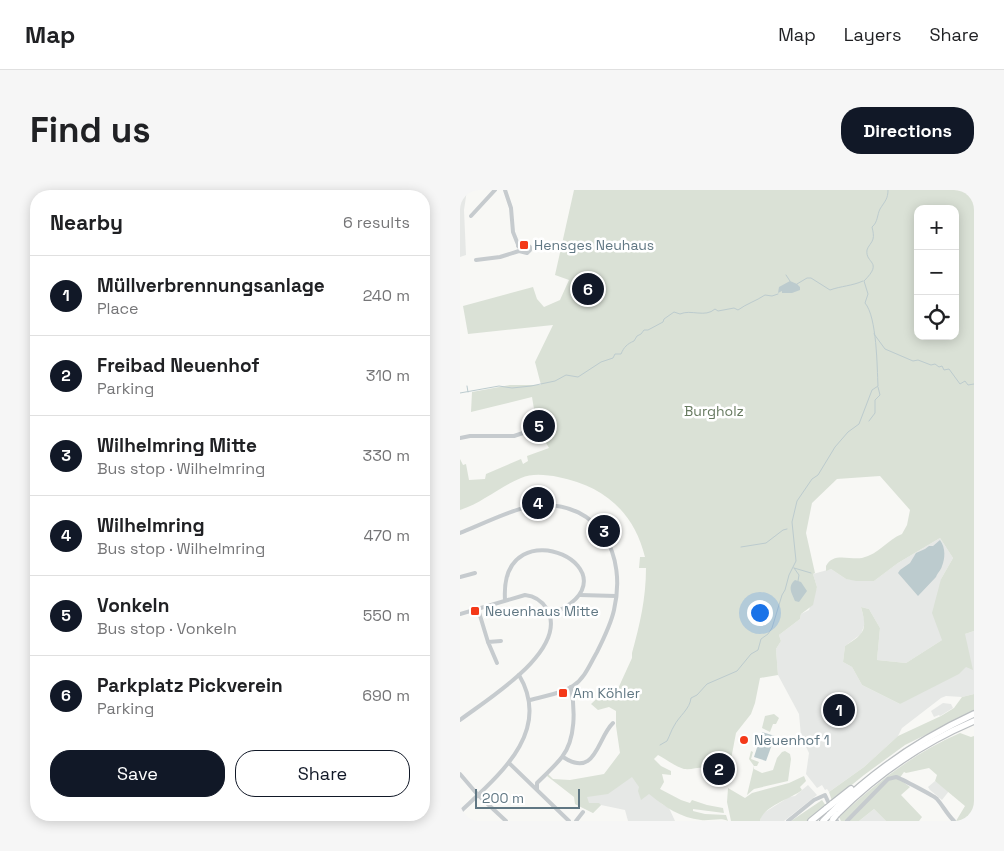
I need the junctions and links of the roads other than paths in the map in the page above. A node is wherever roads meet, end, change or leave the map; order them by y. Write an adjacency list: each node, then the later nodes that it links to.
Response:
1 (496, 190): 3 (street)
2 (505, 190): 4 (street)
3 (471, 216)
4 (518, 246): 5 (street); 5 (street)
5 (518, 252): 6 (street)
6 (476, 260)
7 (542, 427): 8 (street)
8 (460, 438)
9 (460, 533): 13 (street)
10 (475, 573): 11 (street)
11 (460, 577)
12 (580, 595): 13 (street); 14 (street); 17 (street)
13 (616, 596): 22 (street)
14 (505, 600): 15 (street); 17 (street)
15 (478, 608): 16 (street); 19 (street)
16 (460, 614)
17 (550, 615): 21 (street)
18 (501, 641): 19 (street)
19 (488, 642): 20 (street)
20 (497, 664)
21 (519, 675): 23 (street); 25 (street)
22 (572, 687): 23 (street); 28 (street)
23 (530, 700): 29 (street)
24 (974, 714): 35 (highway)
25 (460, 720)
26 (974, 721): 35 (highway)
27 (613, 723): 28 (street)
28 (563, 756): 31 (street)
29 (509, 763): 31 (street); 32 (street)
30 (460, 774): 32 (street)
31 (537, 789): 37 (street)
32 (478, 795): 33 (street); 36 (street)
33 (460, 812)
34 (583, 812): 38 (street)
35 (833, 814): 39 (street); 40 (highway); 41 (highway)
36 (506, 821)
37 (569, 821)
38 (576, 821)
39 (788, 821)
40 (811, 821)
41 (823, 821)
42 (847, 821): 43 (street)
43 (954, 821)

